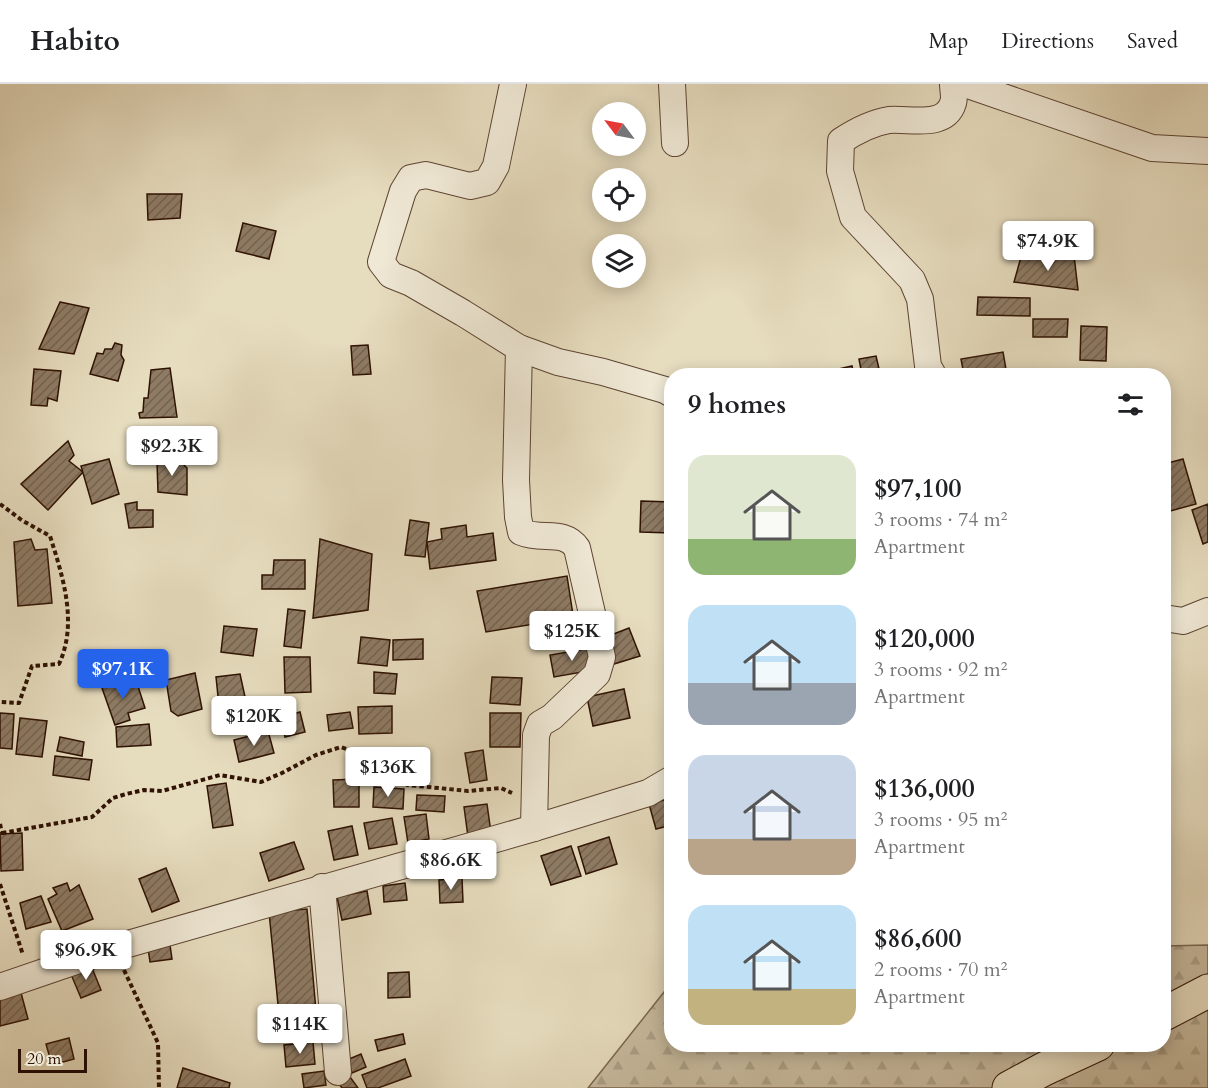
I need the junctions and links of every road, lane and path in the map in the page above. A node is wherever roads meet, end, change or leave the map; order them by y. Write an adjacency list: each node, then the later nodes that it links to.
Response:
1 (513, 84): 7 (street)
2 (672, 84): 5 (street)
3 (953, 84): 8 (street)
4 (965, 84): 6 (street)
5 (675, 143)
6 (1208, 151)
7 (519, 348): 9 (street); 15 (street)
8 (929, 368)
9 (664, 390)
10 (0, 504): 13 (path)
11 (1208, 611): 12 (street)
12 (1171, 619)
13 (0, 702)
14 (664, 783): 15 (street)
15 (535, 816): 17 (path); 19 (street)
16 (0, 824): 17 (path)
17 (1, 833)
18 (0, 884): 21 (path)
19 (322, 887): 20 (street); 26 (street)
20 (114, 948): 21 (street); 27 (path)
21 (29, 976): 22 (street)
22 (0, 987)
23 (1208, 991): 24 (main road)
24 (1171, 1010)
25 (1081, 1052): 28 (main road)
26 (338, 1072)
27 (159, 1088)
28 (1009, 1088)

